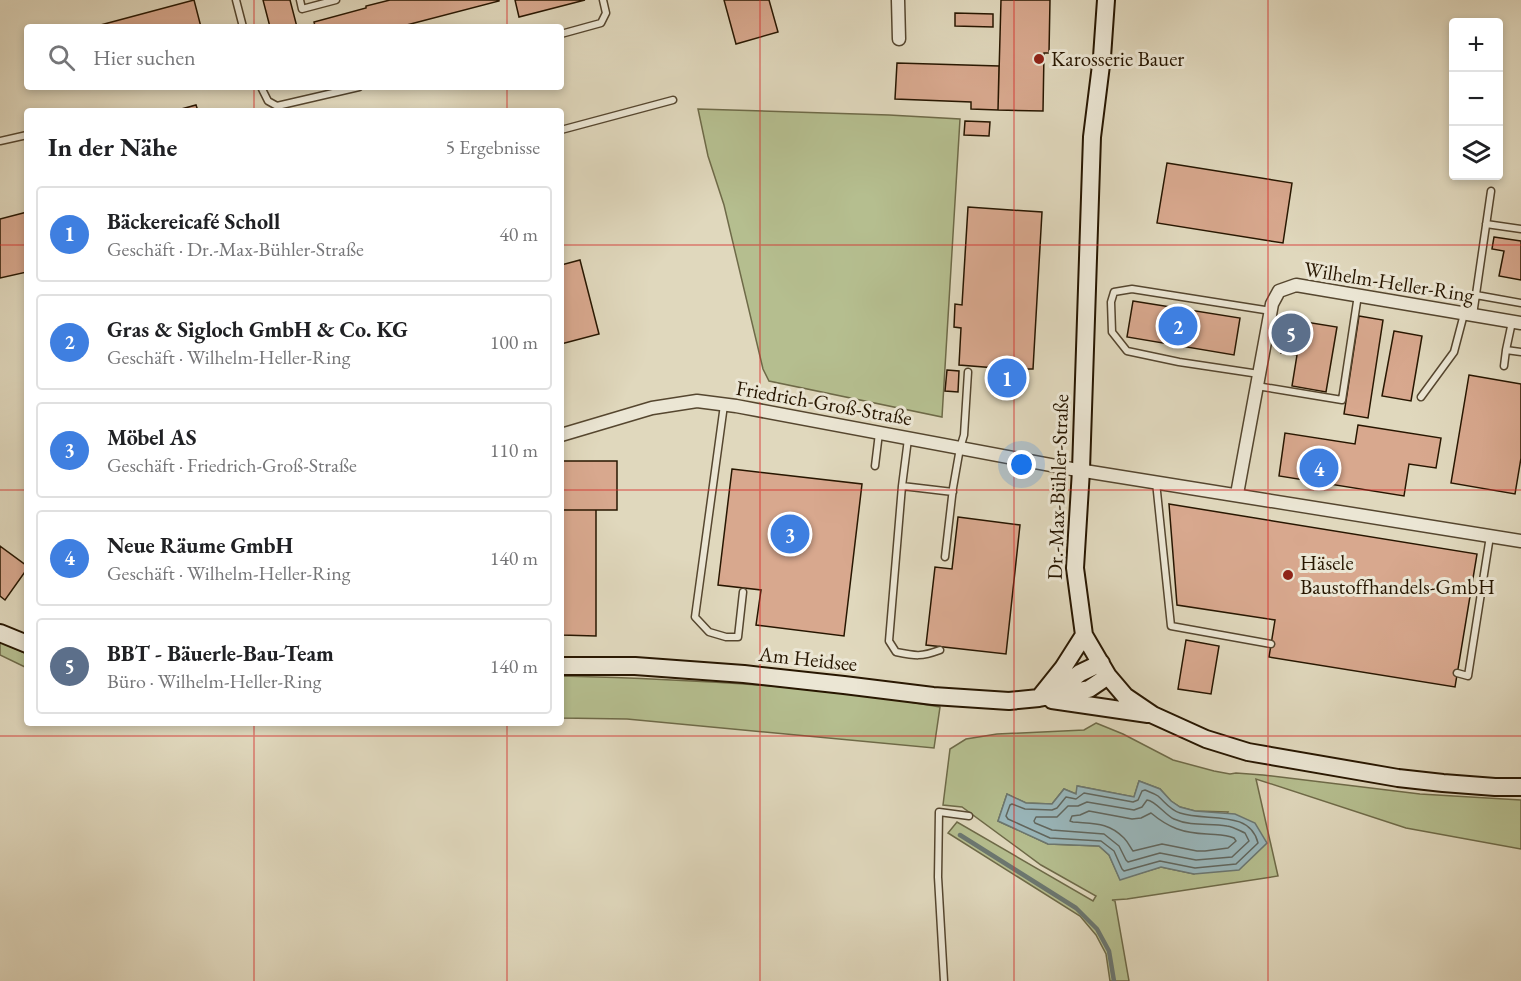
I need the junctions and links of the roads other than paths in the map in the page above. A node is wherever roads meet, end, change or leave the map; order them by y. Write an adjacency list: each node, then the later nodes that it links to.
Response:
1 (236, 0): 7 (lane)
2 (300, 0): 3 (lane)
3 (336, 0)
4 (603, 0): 8 (lane)
5 (898, 0): 9 (street)
6 (1106, 0): 37 (main road, Dr.-Max-Bühler-Straße)
7 (242, 24)
8 (564, 33)
9 (899, 39)
10 (262, 90): 11 (lane)
11 (346, 90)
12 (673, 100): 13 (lane)
13 (564, 129)
14 (24, 136): 15 (lane)
15 (0, 141)
16 (1491, 191): 17 (lane)
17 (1486, 224): 18 (lane); 20 (lane)
18 (1521, 229)
19 (1358, 295): 22 (street, Wilhelm-Heller-Ring); 23 (street, Wilhelm-Heller-Ring); 29 (lane)
20 (1476, 295): 21 (lane); 23 (lane)
21 (1521, 303)
22 (1271, 311): 29 (street, Wilhelm-Heller-Ring); 29 (lane)
23 (1468, 314): 24 (street, Wilhelm-Heller-Ring); 30 (lane)
24 (1516, 322): 25 (lane)
25 (1506, 350): 26 (lane); 27 (lane)
26 (1521, 352)
27 (1504, 366)
28 (968, 372): 35 (lane)
29 (1258, 380): 41 (street, Wilhelm-Heller-Ring)
30 (1421, 397)
31 (724, 404): 32 (street, Friedrich-Groß-Straße); 33 (street, Friedrich-Groß-Straße); 45 (lane)
32 (879, 433): 34 (street, Friedrich-Groß-Straße); 36 (lane)
33 (564, 434)
34 (908, 438): 35 (street, Friedrich-Groß-Straße); 39 (lane)
35 (960, 448): 37 (street, Friedrich-Groß-Straße); 40 (lane)
36 (875, 466)
37 (1081, 470): 38 (street); 47 (main road, Dr.-Max-Bühler-Straße)
38 (1156, 482): 41 (street); 49 (lane)
39 (902, 486): 40 (lane); 50 (lane)
40 (953, 492): 44 (lane)
41 (1237, 494): 42 (street)
42 (1490, 536): 43 (street); 53 (lane)
43 (1521, 541)
44 (945, 557)
45 (743, 592)
46 (0, 633): 48 (main road)
47 (1084, 635): 52 (main road, Dr.-Max-Bühler-Straße); 54 (main road)
48 (24, 643)
49 (1271, 644)
50 (940, 650)
51 (564, 666): 54 (main road, Am Heidsee)
52 (1105, 670): 54 (main road, Am Heidsee); 55 (main road, Dr.-Max-Bühler-Straße)
53 (1457, 673)
54 (1044, 697): 55 (main road)
55 (1153, 715): 56 (main road, Dr.-Max-Bühler-Straße)
56 (1521, 787)
57 (969, 816): 58 (lane)
58 (944, 981)

